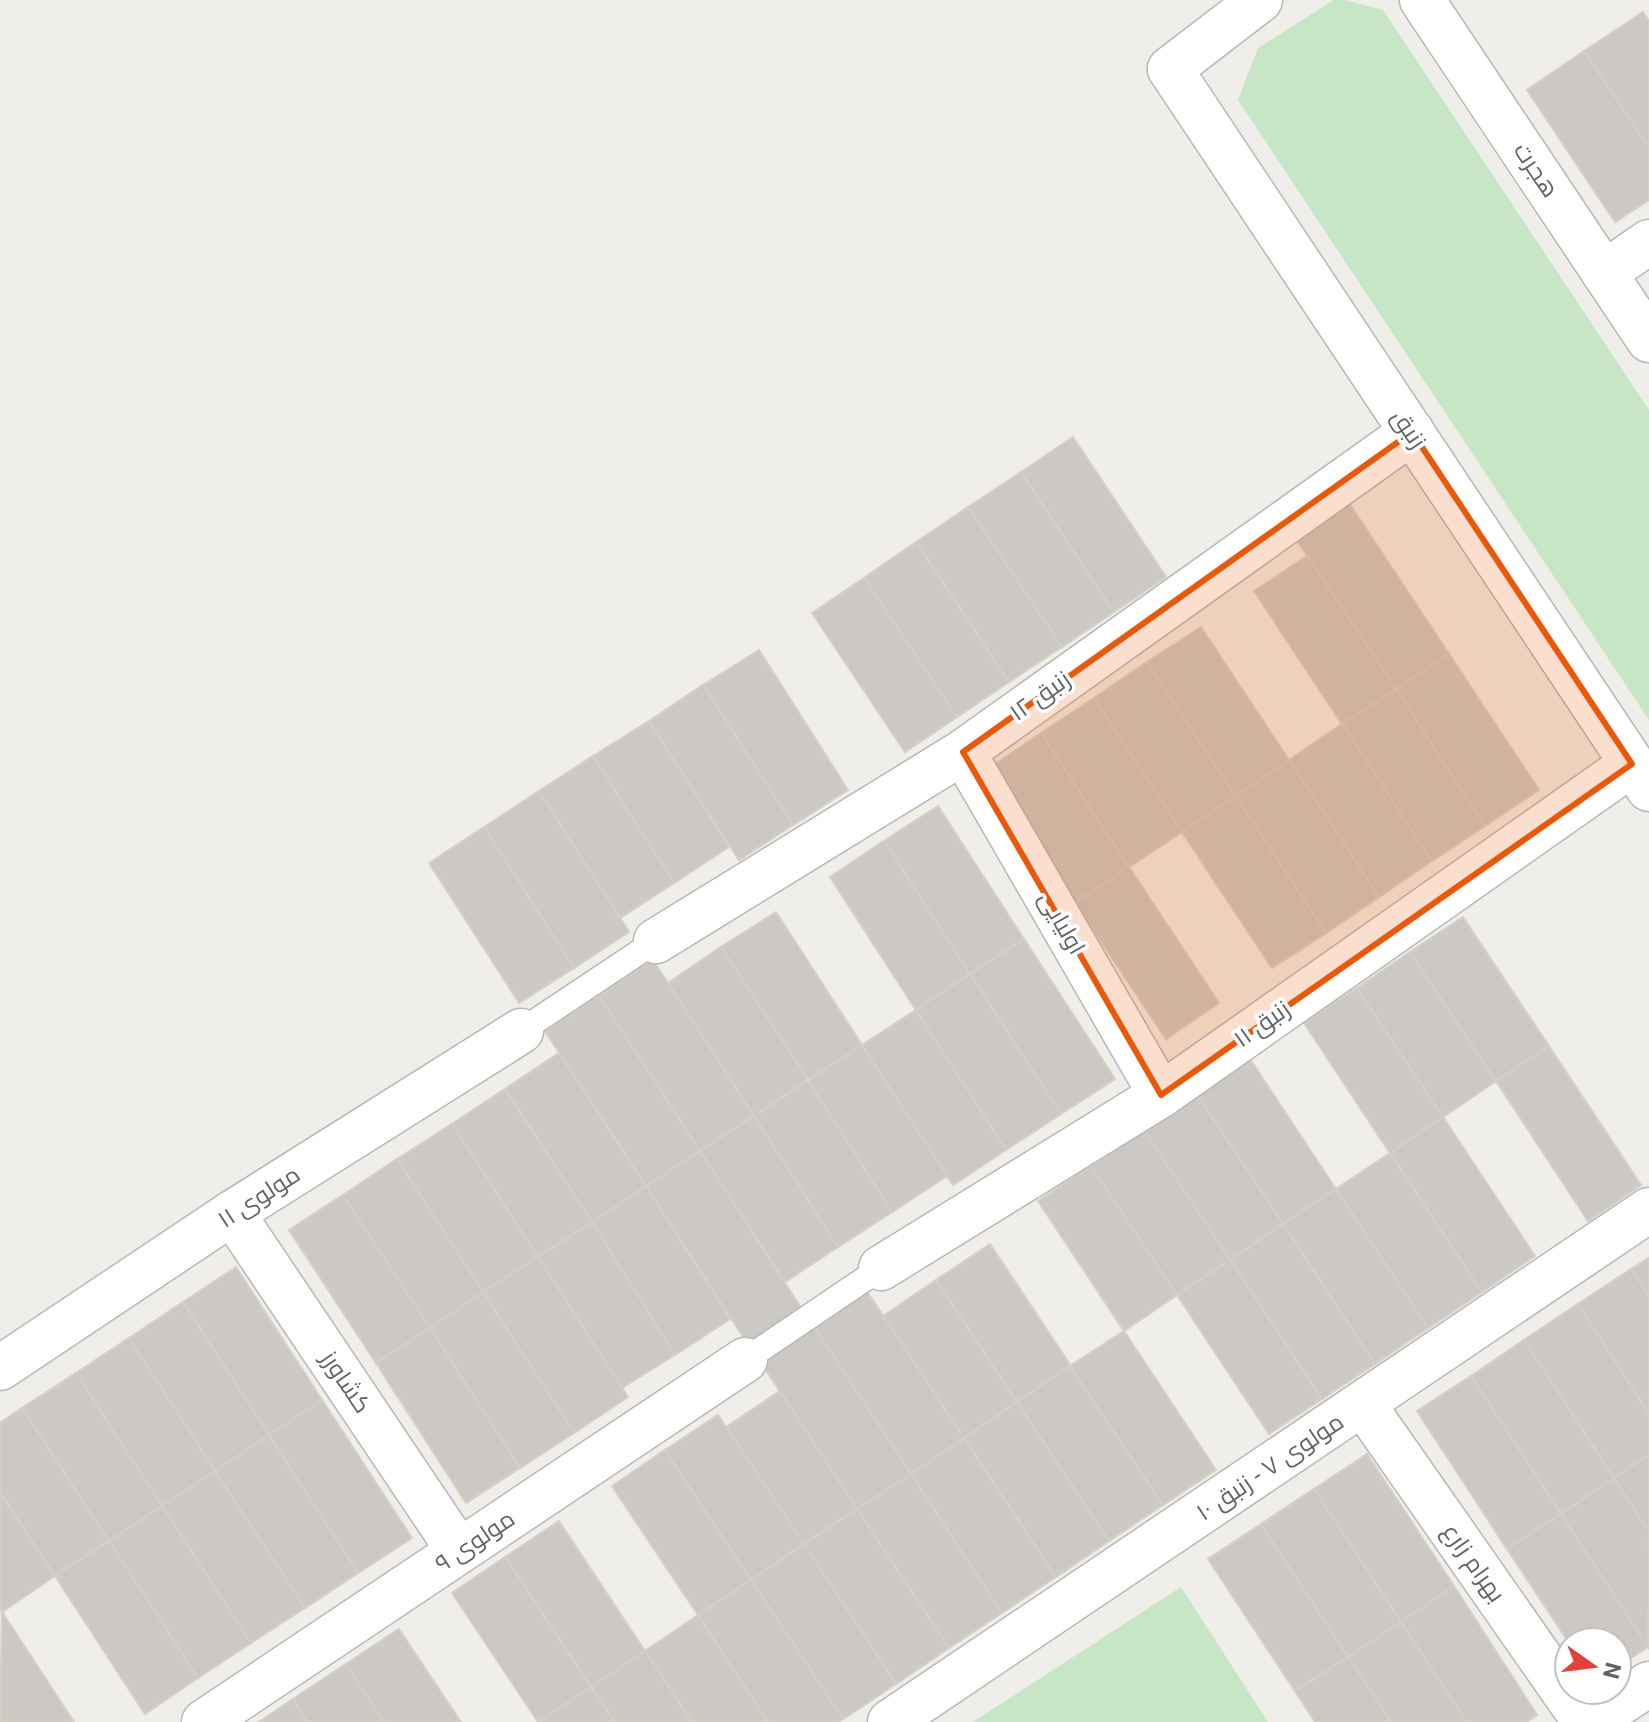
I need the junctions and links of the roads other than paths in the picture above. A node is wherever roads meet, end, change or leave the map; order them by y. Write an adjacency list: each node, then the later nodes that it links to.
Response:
1 (1260, 0): 6 (street, زنبق)
2 (1422, 0): 4 (street, هجرت)
3 (1649, 242): 4 (street)
4 (1604, 273): 5 (street, هجرت)
5 (1649, 340)
6 (1412, 432): 7 (street, زنبق ۱۲); 8 (street, زنبق)
7 (963, 752): 9 (street, زنبق ۱۲); 11 (street, اولیایی)
8 (1641, 776): 11 (street, زنبق ۱۱)
9 (656, 941): 10 (lane)
10 (521, 1031): 13 (street, مولوی ۱۱)
11 (1161, 1095): 14 (street, زنبق ۱۱)
12 (1649, 1210): 17 (street, مولوی ۷ - زنبق ۱۰)
13 (232, 1213): 16 (street, مولوی ۱۱); 18 (street, کشاورز)
14 (881, 1268): 15 (lane)
15 (745, 1360): 18 (street, مولوی ۹)
16 (0, 1368)
17 (1363, 1404): 21 (street, مولوی ۷ - زنبق ۱۰); 22 (street, بهرام زارع)
18 (459, 1551): 20 (street, مولوی ۹)
19 (1649, 1684): 23 (street)
20 (204, 1722)
21 (890, 1722)
22 (1585, 1722)
23 (1591, 1722)

